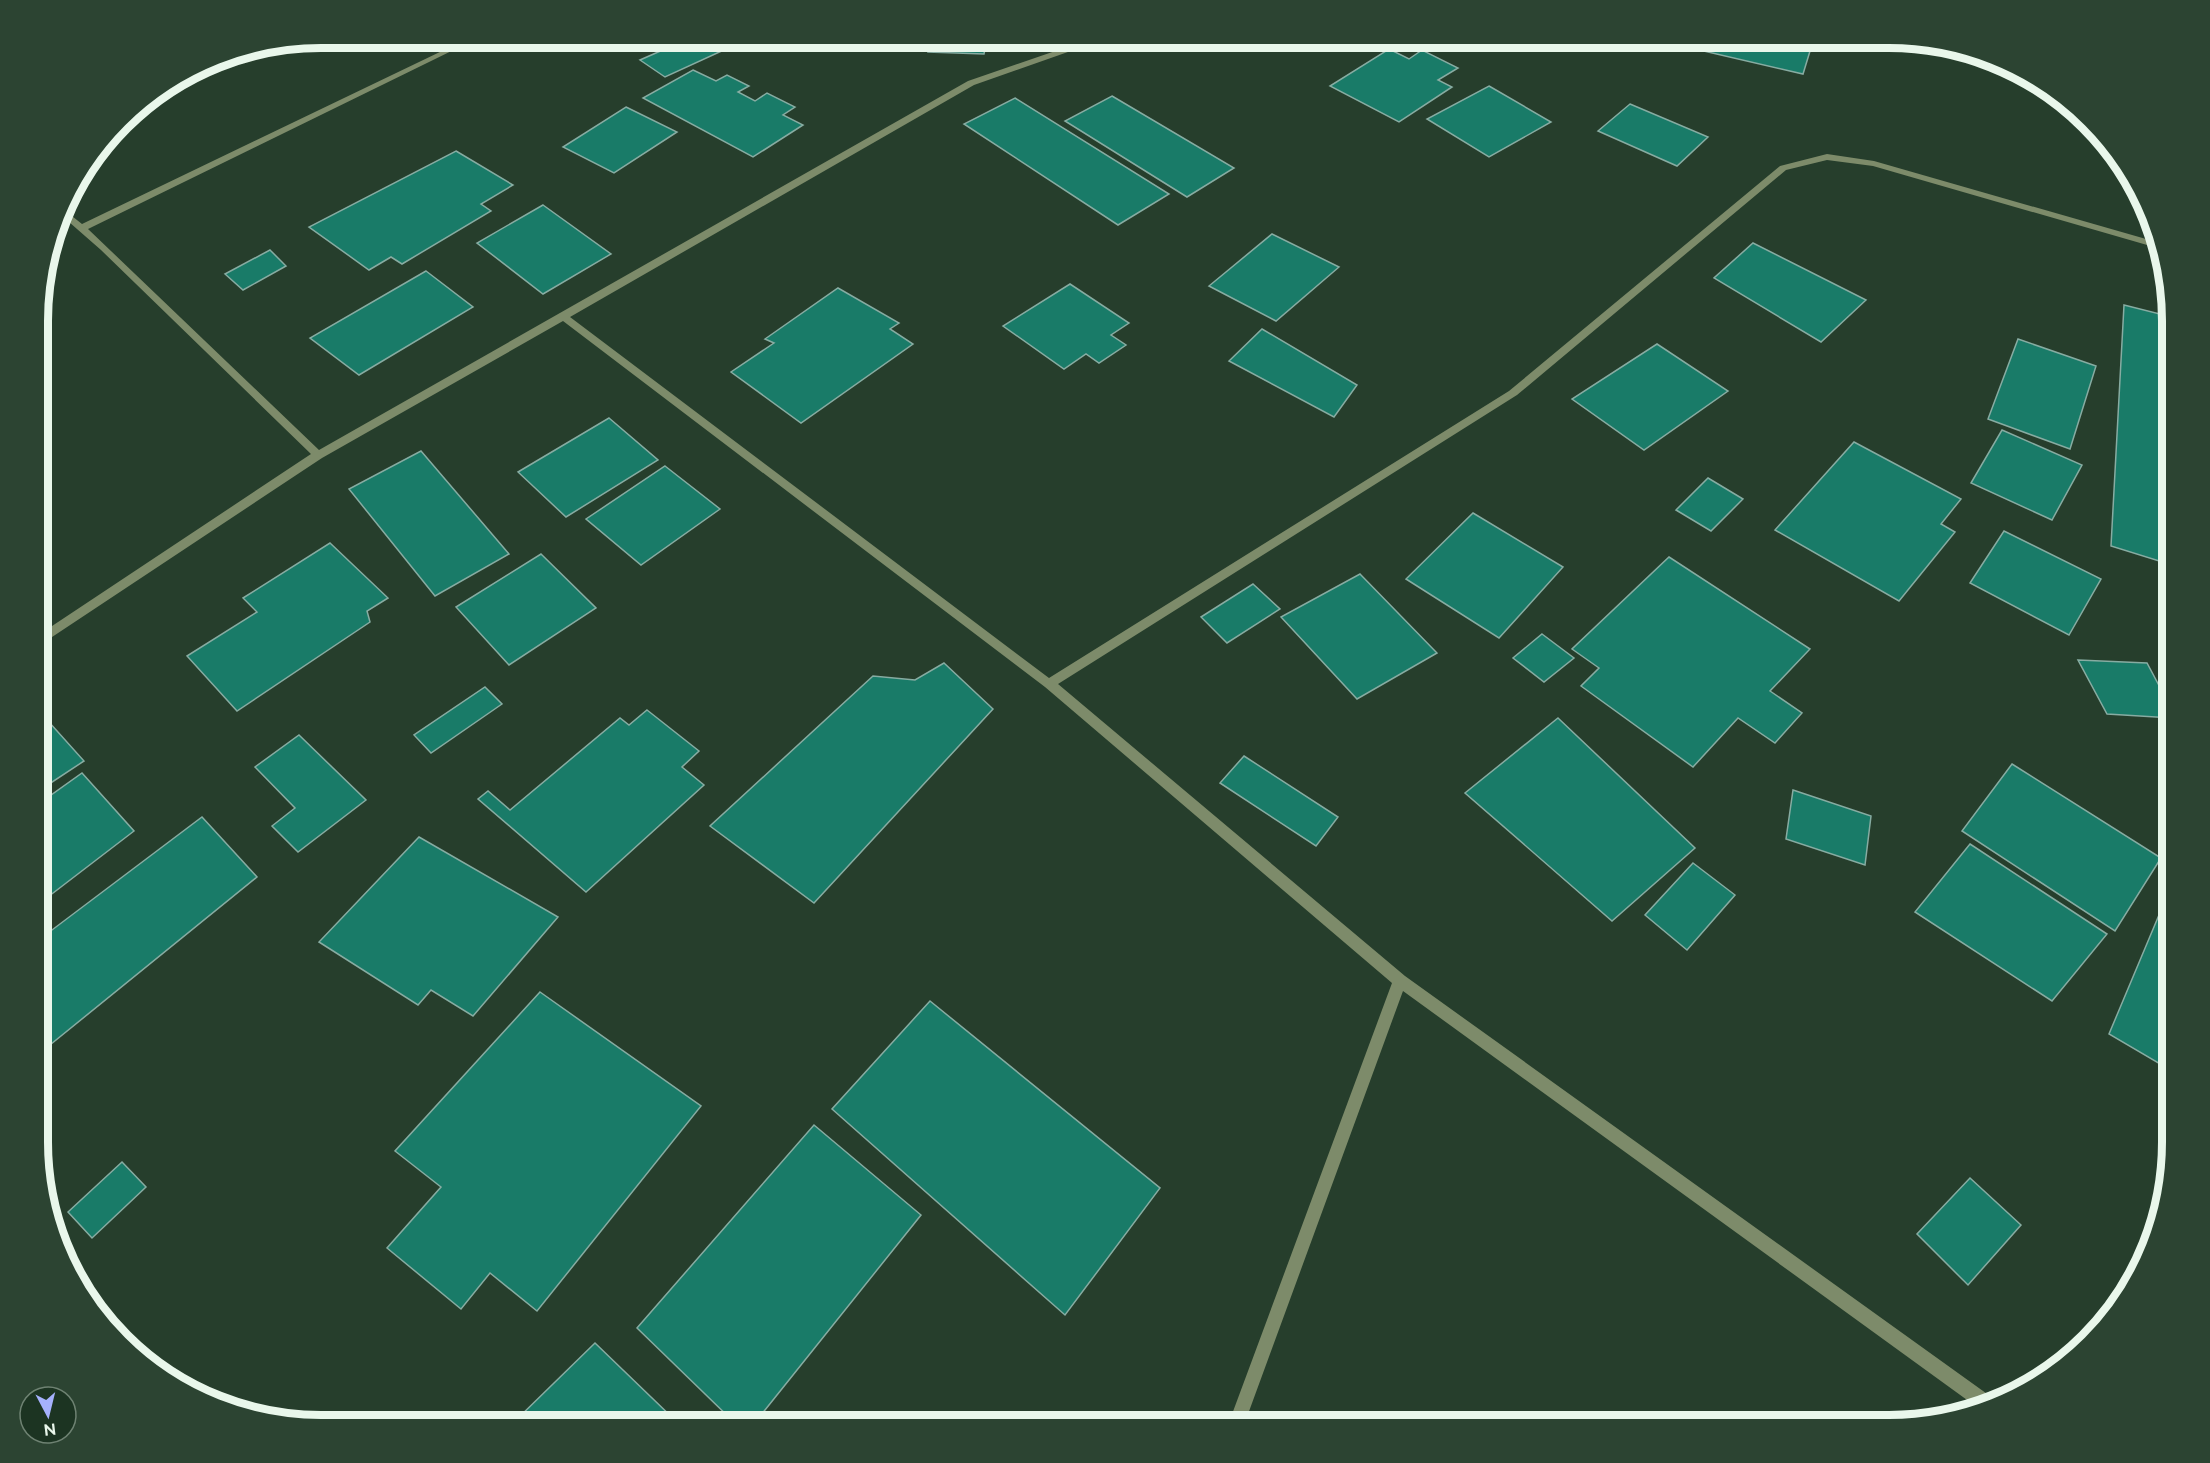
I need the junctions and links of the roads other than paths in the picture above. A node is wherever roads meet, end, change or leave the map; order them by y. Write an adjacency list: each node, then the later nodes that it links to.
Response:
1 (453, 48): 4 (street)
2 (1071, 48): 6 (street)
3 (69, 217): 4 (street)
4 (82, 228): 7 (street)
5 (2150, 243): 9 (street)
6 (563, 317): 7 (street); 9 (street)
7 (318, 455): 8 (street)
8 (48, 635)
9 (1049, 684): 10 (street)
10 (1400, 981): 11 (street); 12 (street)
11 (1980, 1399)
12 (1240, 1415)

